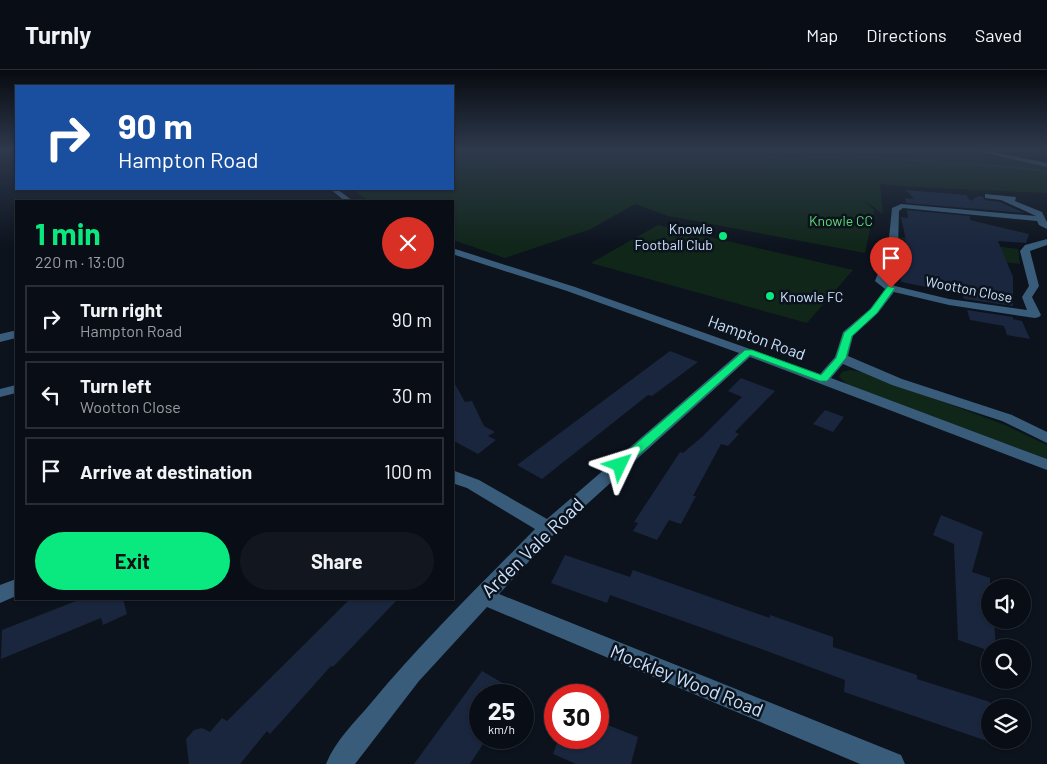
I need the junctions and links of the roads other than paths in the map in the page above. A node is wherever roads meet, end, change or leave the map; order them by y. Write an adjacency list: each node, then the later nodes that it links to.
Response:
1 (334, 190): 5 (street)
2 (988, 196): 4 (street)
3 (1017, 198): 4 (street)
4 (1004, 199): 6 (street)
5 (348, 200)
6 (1040, 219): 7 (street); 10 (street)
7 (1047, 226)
8 (1047, 242): 10 (street, Wootton Close)
9 (454, 252): 13 (street, Hampton Road)
10 (891, 288): 14 (street)
11 (13, 335): 12 (street)
12 (0, 338)
13 (748, 352): 15 (street, Hampton Road); 21 (street, Arden Vale Road)
14 (841, 358): 15 (street); 18 (street)
15 (823, 379): 19 (street, Hampton Road)
16 (15, 389): 17 (street)
17 (0, 393)
18 (1047, 438)
19 (1047, 468)
20 (454, 477): 21 (street)
21 (548, 528): 24 (street, Arden Vale Road)
22 (15, 588): 23 (street)
23 (0, 594)
24 (482, 596): 25 (street, Arden Vale Road); 26 (street, Mockley Wood Road)
25 (339, 764)
26 (892, 764)

